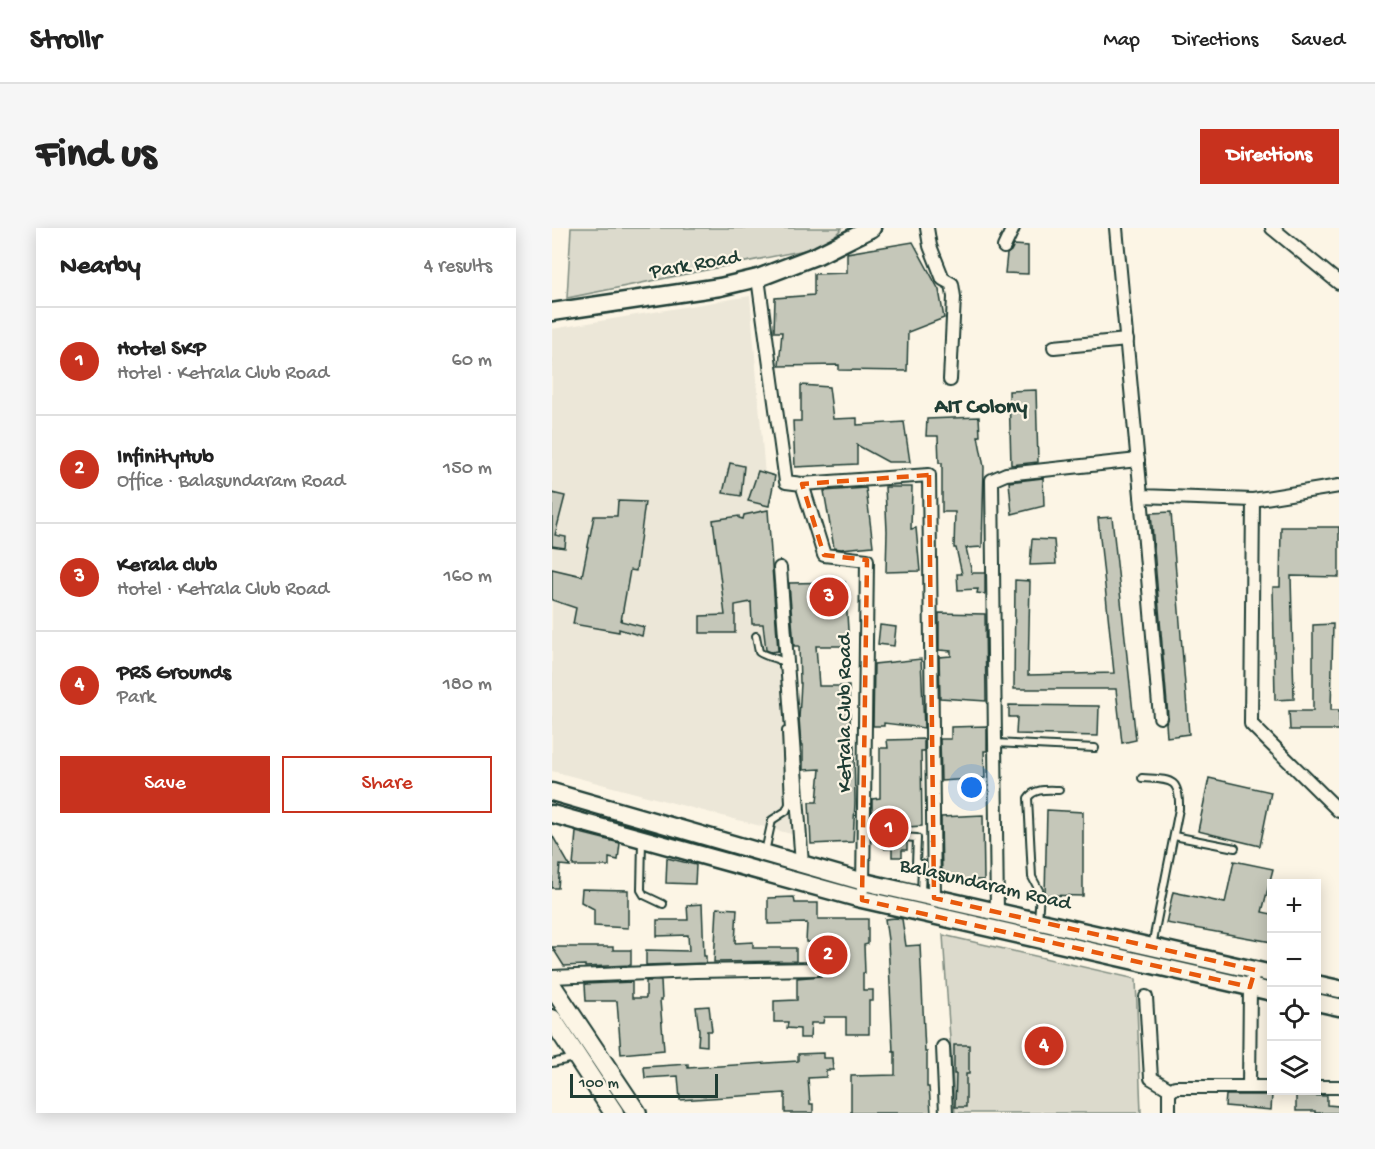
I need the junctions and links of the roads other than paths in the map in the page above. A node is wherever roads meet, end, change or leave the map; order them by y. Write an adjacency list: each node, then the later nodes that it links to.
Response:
1 (872, 228): 7 (main road, Park Road)
2 (927, 228): 12 (street)
3 (1013, 228): 6 (street)
4 (1116, 228): 10 (street)
5 (1272, 228): 8 (street)
6 (1004, 247)
7 (758, 278): 9 (main road, Park Road); 14 (street)
8 (1339, 283)
9 (552, 312)
10 (1127, 340): 11 (street); 13 (street)
11 (1054, 347)
12 (950, 380)
13 (1138, 460): 16 (street); 21 (street)
14 (802, 484): 34 (street, Ketrala Club Road); 35 (street)
15 (1339, 486): 17 (street)
16 (1141, 496): 17 (street); 20 (street)
17 (1253, 500): 26 (street)
18 (780, 568): 33 (street)
19 (756, 636): 32 (lane)
20 (1160, 717)
21 (996, 743): 22 (lane); 38 (street)
22 (1095, 748)
23 (1142, 778): 28 (lane)
24 (1059, 790): 39 (lane)
25 (552, 792): 32 (main road, Balasundaram Road)
26 (1339, 811)
27 (552, 814): 30 (main road, Balasundaram Road)
28 (1174, 836): 31 (lane); 41 (lane)
29 (901, 837): 35 (lane)
30 (642, 839): 36 (main road, Balasundaram Road); 37 (lane)
31 (1235, 848)
32 (765, 853): 33 (main road, Balasundaram Road)
33 (802, 864): 34 (main road, Balasundaram Road)
34 (864, 882): 35 (main road, Balasundaram Road); 36 (street)
35 (928, 897): 38 (main road, Balasundaram Road)
36 (862, 900): 40 (main road, Balasundaram Road)
37 (663, 904)
38 (998, 913): 39 (main road, Balasundaram Road)
39 (1035, 921): 40 (main road); 41 (main road, Balasundaram Road)
40 (1029, 938): 48 (main road, Balasundaram Road)
41 (1152, 947): 43 (main road, Balasundaram Road)
42 (817, 969): 45 (street)
43 (1255, 970): 44 (main road, Balasundaram Road); 48 (street)
44 (1267, 973)
45 (552, 977)
46 (1321, 985): 49 (main road)
47 (552, 986): 64 (main road)
48 (1250, 987): 50 (main road, Balasundaram Road); 58 (street)
49 (1339, 989)
50 (1267, 991)
51 (1146, 997): 62 (street)
52 (1321, 1003): 53 (main road)
53 (1339, 1007)
54 (552, 1019): 56 (main road)
55 (943, 1047): 65 (street)
56 (577, 1057): 57 (lane); 63 (main road)
57 (552, 1063)
58 (1249, 1087): 59 (street); 62 (street)
59 (1267, 1087)
60 (1321, 1087): 61 (street)
61 (1339, 1087)
62 (1172, 1090): 66 (street)
63 (614, 1113)
64 (637, 1113)
65 (946, 1113)
66 (1169, 1113)

